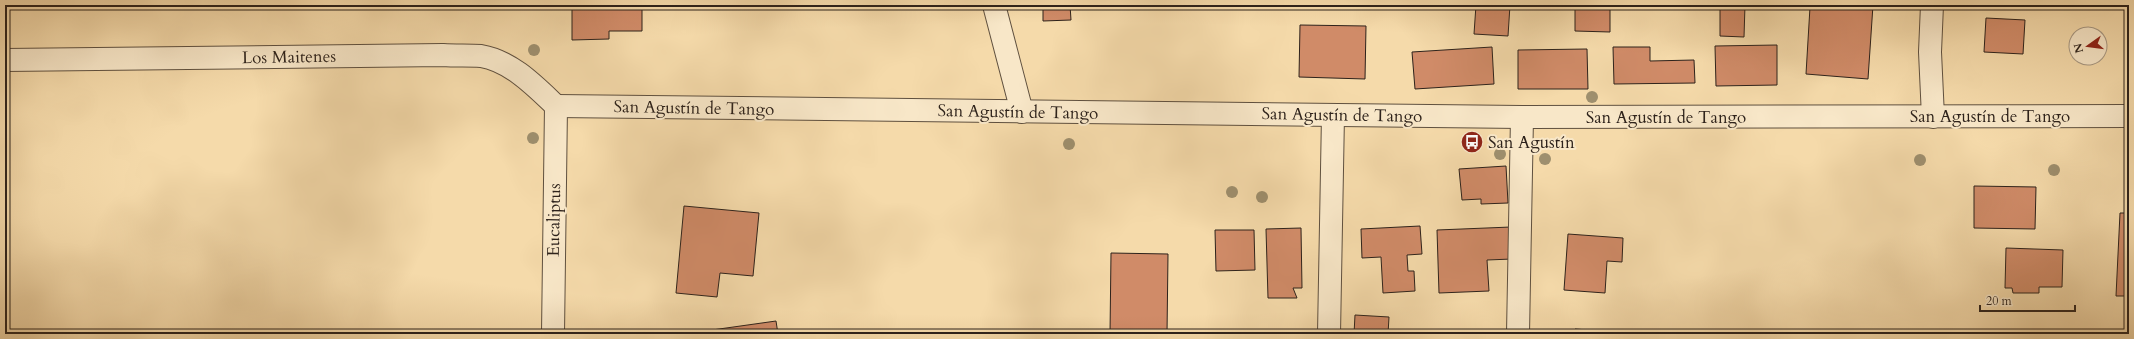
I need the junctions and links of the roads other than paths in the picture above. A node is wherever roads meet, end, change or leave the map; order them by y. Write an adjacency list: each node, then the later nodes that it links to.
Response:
1 (994, 5): 5 (street)
2 (1932, 5): 9 (street)
3 (5, 60): 4 (street, Los Maitenes)
4 (556, 106): 5 (street, San Agustín de Tango); 10 (street, Eucaliptus)
5 (1022, 112): 6 (street, San Agustín de Tango)
6 (1333, 115): 8 (street, San Agustín de Tango); 11 (street)
7 (2129, 116): 9 (street, San Agustín de Tango)
8 (1522, 117): 9 (street, San Agustín de Tango); 12 (street)
9 (1933, 117)
10 (553, 334)
11 (1329, 334)
12 (1518, 334)

